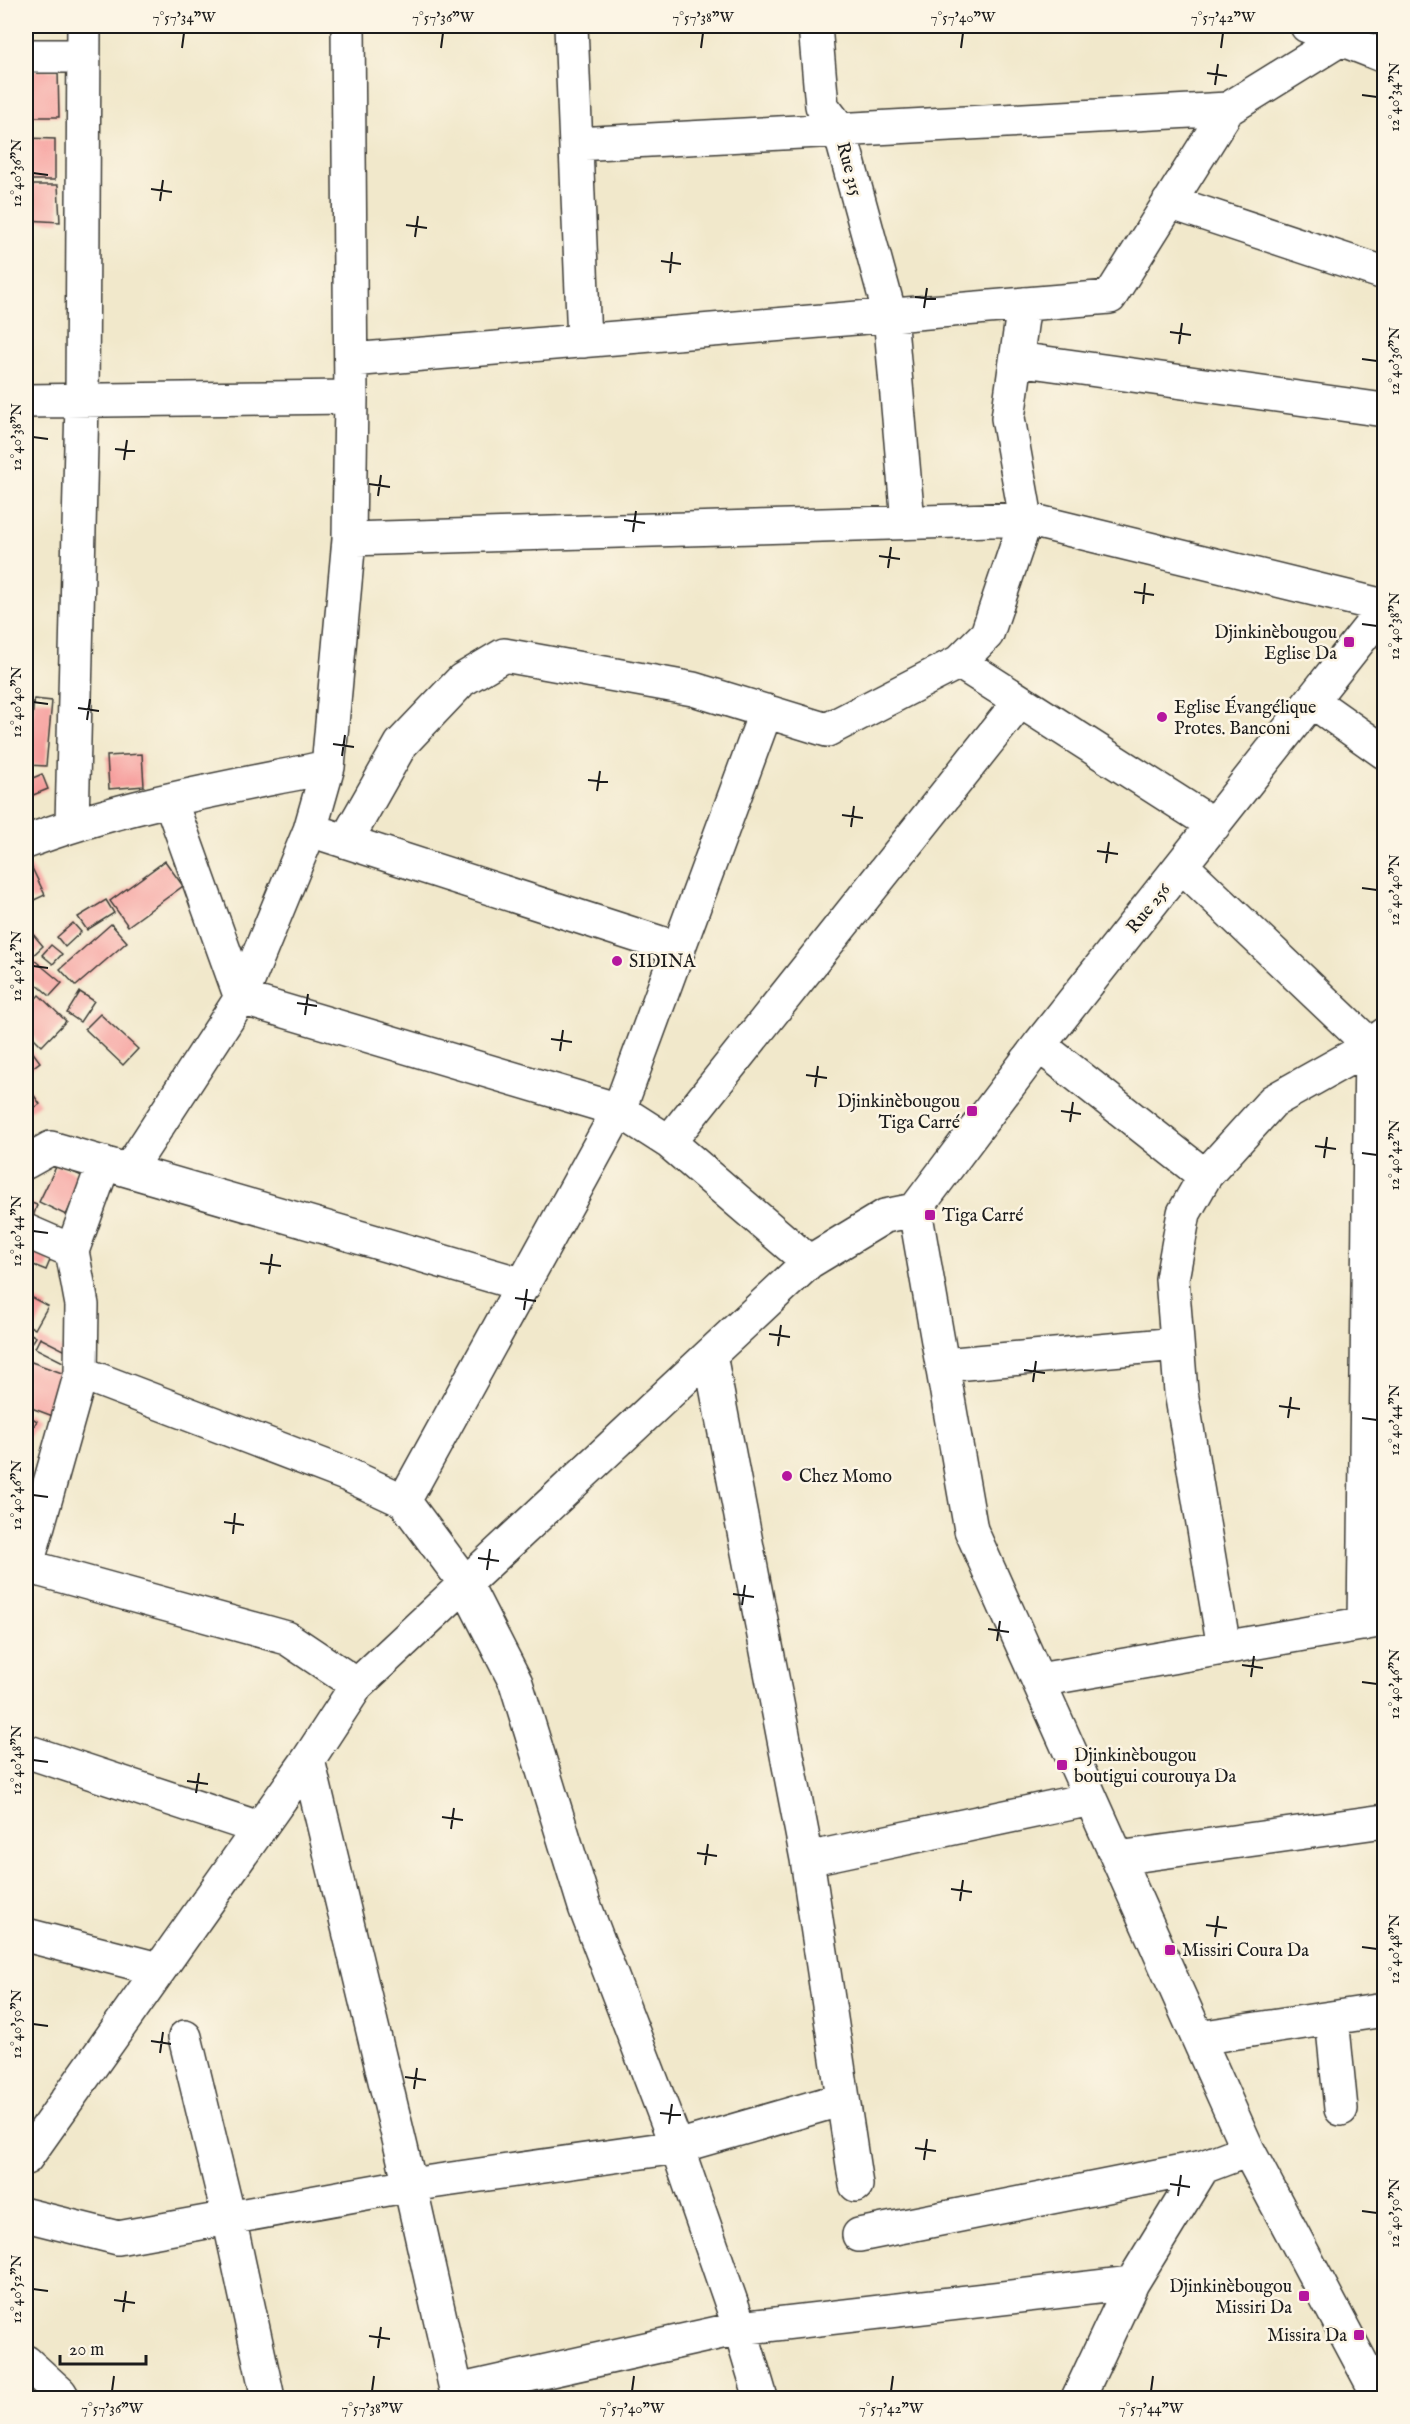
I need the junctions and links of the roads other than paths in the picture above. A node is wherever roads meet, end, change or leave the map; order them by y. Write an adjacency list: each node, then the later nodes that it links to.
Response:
1 (348, 26): 18 (street)
2 (571, 26): 11 (street)
3 (815, 26): 10 (street, Rue 315)
4 (1308, 26): 5 (street)
5 (1344, 32): 8 (street); 9 (street)
6 (84, 41): 7 (street); 21 (street)
7 (26, 56)
8 (1384, 56)
9 (1228, 109): 10 (street); 12 (street)
10 (839, 128): 11 (street); 15 (street, Rue 315)
11 (576, 144): 16 (street)
12 (1169, 202): 13 (street); 14 (street)
13 (1384, 273)
14 (1024, 304): 15 (street); 17 (street)
15 (890, 315): 16 (street); 24 (street, Rue 315)
16 (584, 340): 18 (street)
17 (1017, 359): 22 (street); 23 (street)
18 (351, 360): 19 (street)
19 (351, 397): 21 (street); 25 (street)
20 (26, 401): 21 (street)
21 (82, 402): 34 (street)
22 (1384, 410)
23 (1026, 519): 24 (street); 26 (street); 27 (street)
24 (908, 522): 25 (street)
25 (349, 538): 32 (street)
26 (1384, 607): 29 (street, Rue 256)
27 (959, 662): 28 (street); 30 (street)
28 (1020, 701): 35 (street); 45 (street)
29 (1312, 701): 31 (street); 35 (street, Rue 256)
30 (766, 711): 38 (street); 40 (street)
31 (1384, 752)
32 (328, 766): 33 (street); 36 (street)
33 (170, 800): 34 (street); 41 (street)
34 (72, 824): 37 (street)
35 (1214, 825): 39 (street, Rue 256)
36 (310, 830): 38 (street); 41 (street)
37 (26, 842)
38 (346, 842): 40 (street)
39 (1182, 866): 42 (street); 43 (street, Rue 256)
40 (678, 949): 44 (street)
41 (241, 998): 44 (street); 47 (street)
42 (1378, 1040): 48 (street); 61 (street)
43 (1038, 1045): 48 (street); 49 (street, Rue 256)
44 (619, 1110): 45 (street); 53 (street)
45 (669, 1142): 52 (street)
46 (26, 1162): 47 (street)
47 (117, 1166): 51 (street); 53 (street)
48 (1205, 1176): 54 (street)
49 (915, 1210): 52 (street); 56 (street)
50 (26, 1231): 51 (street)
51 (72, 1251): 57 (street)
52 (809, 1262): 55 (street)
53 (524, 1285): 58 (street)
54 (1177, 1344): 56 (street); 62 (street)
55 (710, 1355): 60 (street); 71 (street)
56 (943, 1365): 63 (street)
57 (81, 1373): 58 (street); 59 (street)
58 (404, 1501): 60 (street)
59 (26, 1567): 64 (street)
60 (465, 1583): 64 (street); 81 (street)
61 (1375, 1622): 62 (street)
62 (1224, 1648): 63 (street)
63 (1039, 1680): 67 (street)
64 (357, 1685): 66 (street)
65 (26, 1751): 69 (street)
66 (308, 1760): 69 (street); 84 (street)
67 (1091, 1798): 70 (street); 71 (street)
68 (1384, 1821): 70 (street)
69 (260, 1828): 73 (street)
70 (1118, 1858): 77 (street)
71 (807, 1859): 78 (street)
72 (26, 1935): 73 (street)
73 (158, 1969): 80 (street)
74 (1384, 2010): 75 (street)
75 (1332, 2018): 77 (street); 79 (street)
76 (185, 2037): 87 (street)
77 (1198, 2038): 82 (street)
78 (843, 2099): 81 (street); 85 (street)
79 (1341, 2109)
80 (32, 2140)
81 (677, 2147): 84 (street); 90 (street)
82 (1248, 2150): 83 (street); 97 (street)
83 (1203, 2167): 88 (street); 89 (street)
84 (410, 2185): 87 (street); 92 (street)
85 (856, 2185)
86 (26, 2216): 87 (street)
87 (229, 2218): 94 (street)
88 (859, 2235)
89 (1132, 2283): 90 (street); 96 (street)
90 (740, 2328): 92 (street); 95 (street)
91 (26, 2362): 93 (street)
92 (457, 2395)
93 (63, 2398)
94 (268, 2398)
95 (761, 2398)
96 (1078, 2398)
97 (1380, 2398)

